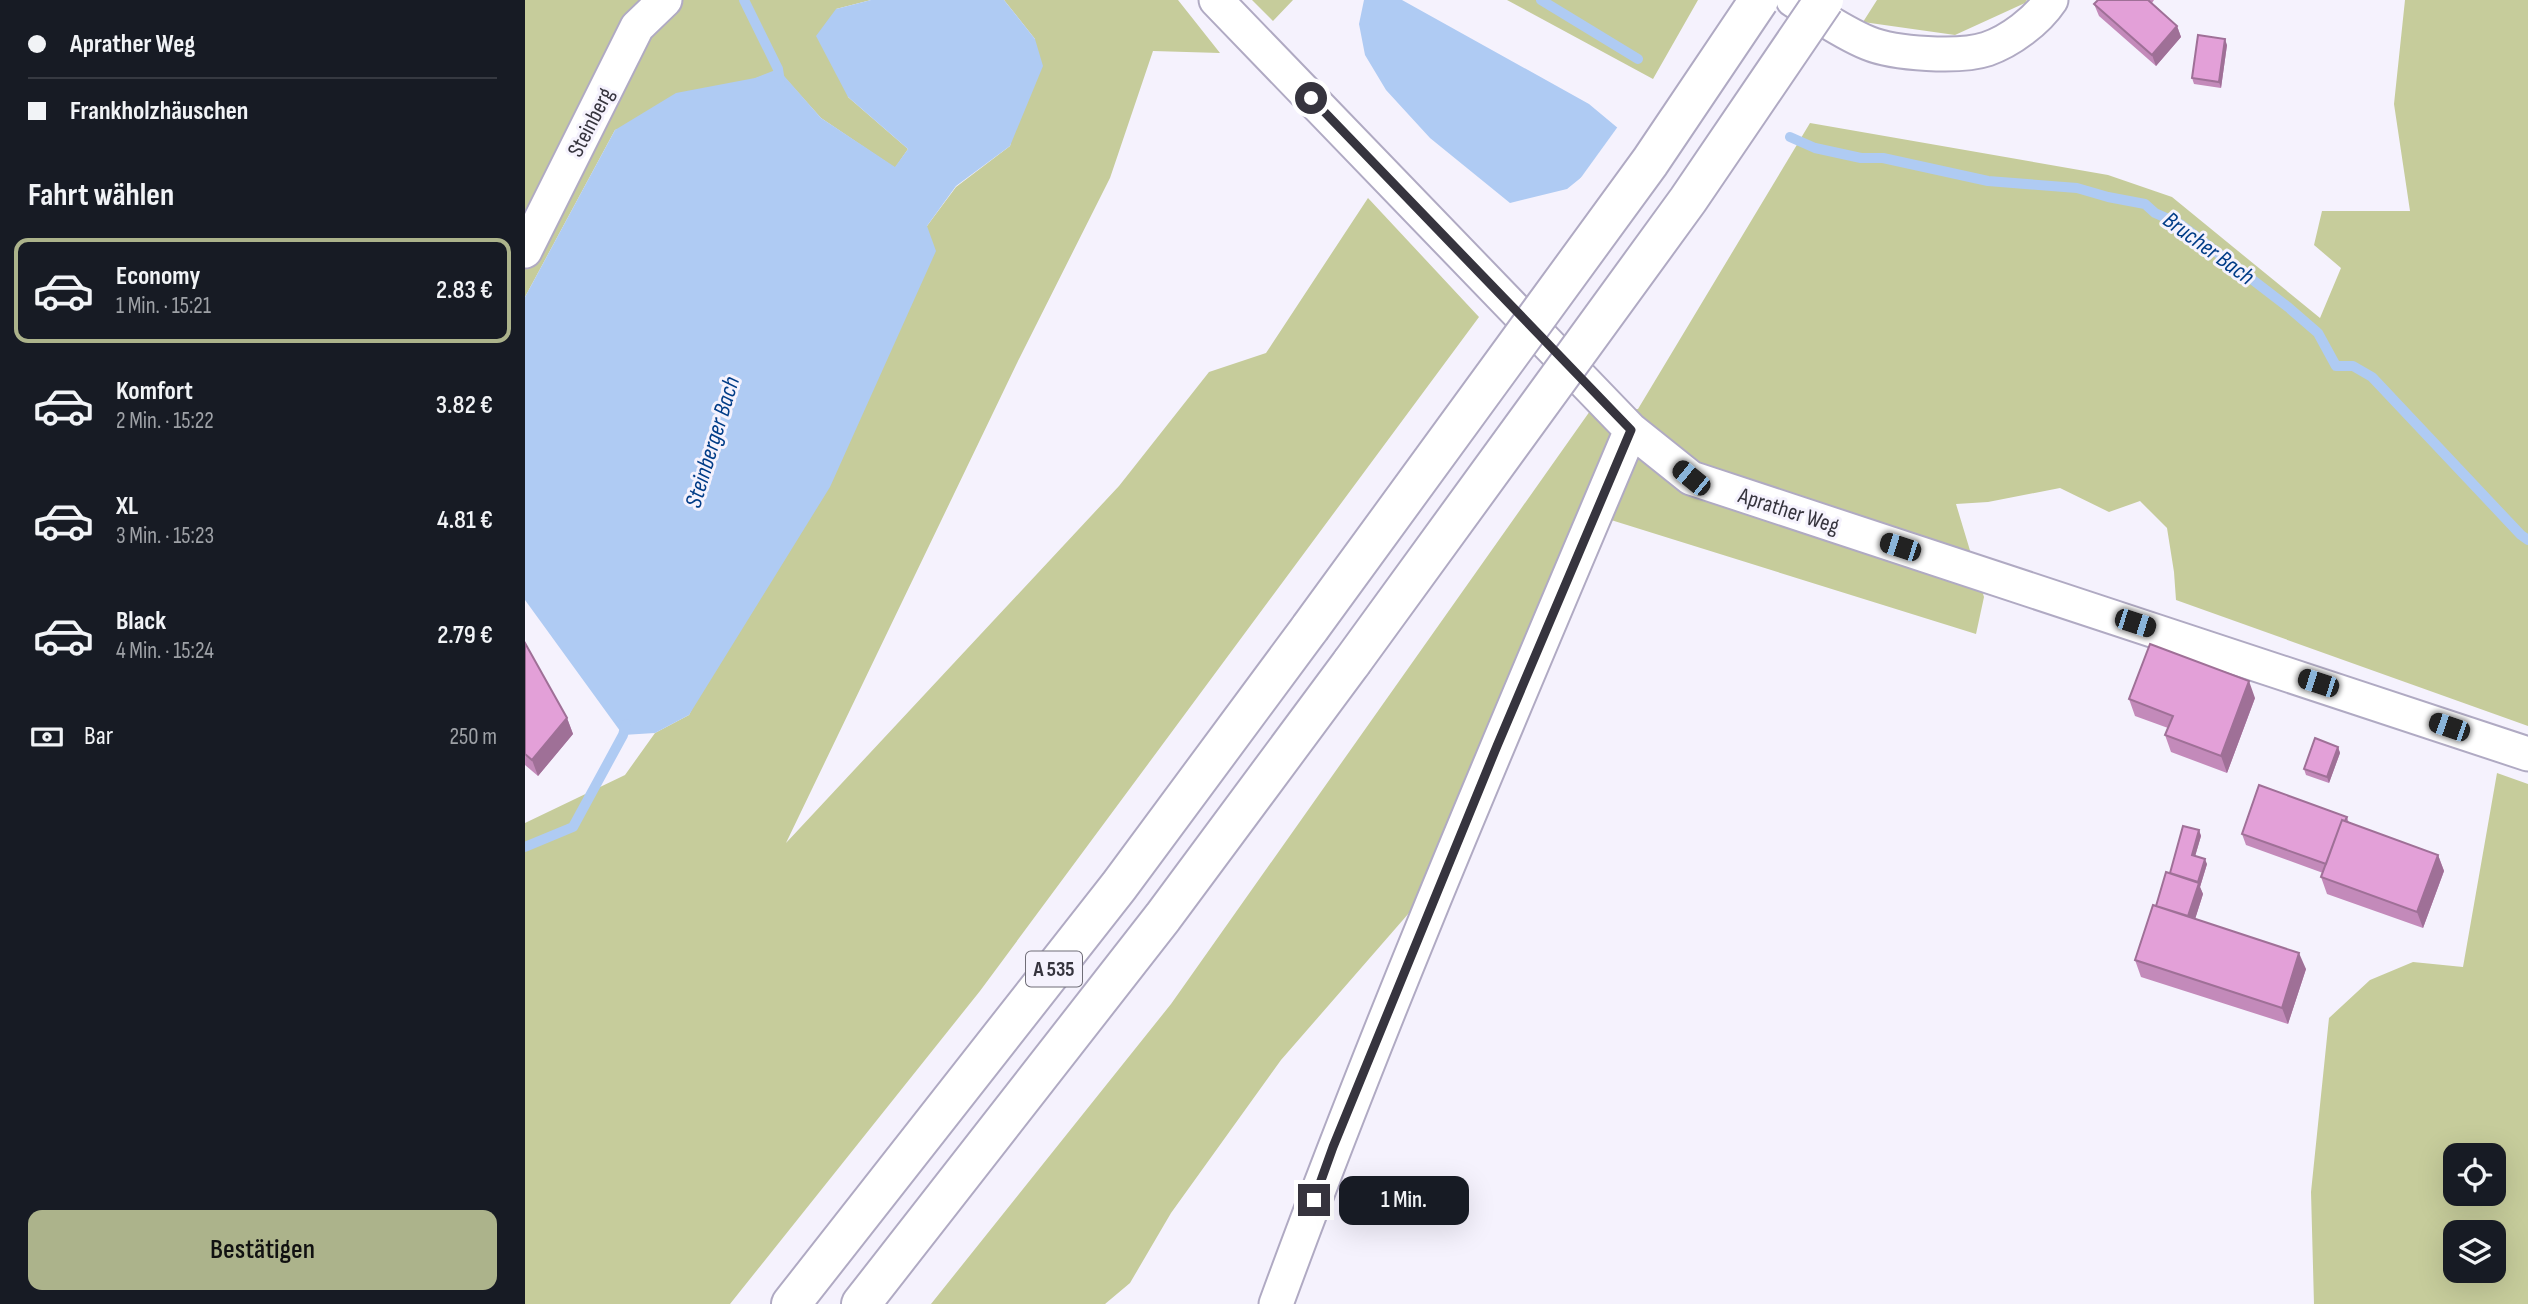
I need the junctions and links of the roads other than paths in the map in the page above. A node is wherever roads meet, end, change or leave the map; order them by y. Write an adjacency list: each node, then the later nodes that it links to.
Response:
1 (665, 0): 7 (street, Steinberg)
2 (1216, 0): 8 (street, Aprather Weg)
3 (1759, 0): 10 (highway, A 535, bridge)
4 (1793, 0): 6 (street)
5 (1824, 0): 11 (highway, A 535, bridge)
6 (2051, 0)
7 (525, 251)
8 (1631, 430): 9 (street, Aprather Weg); 12 (street)
9 (2528, 754)
10 (791, 1304)
11 (861, 1304)
12 (1276, 1304)

